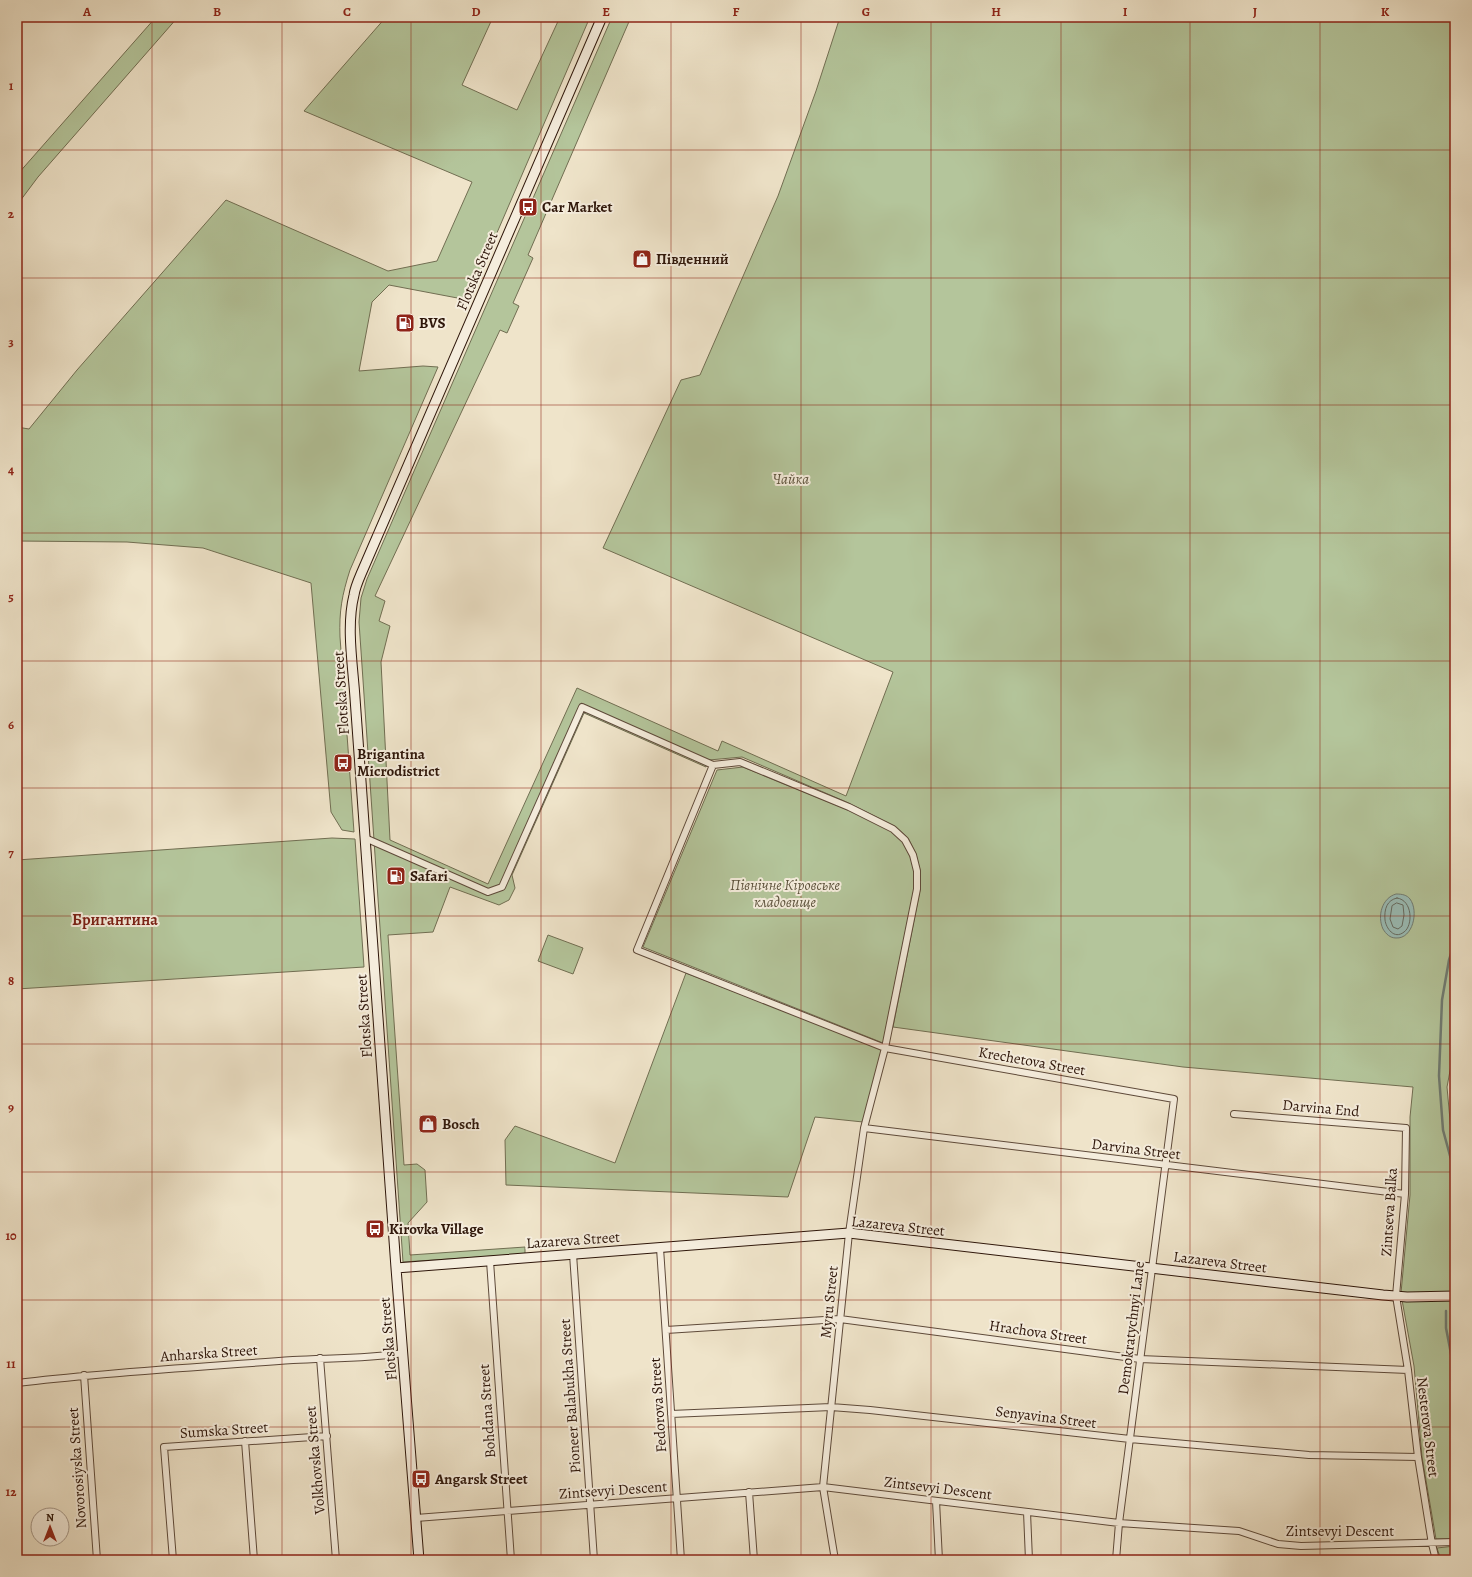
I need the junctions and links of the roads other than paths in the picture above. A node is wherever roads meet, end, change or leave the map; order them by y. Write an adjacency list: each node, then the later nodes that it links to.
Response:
1 (602, 17): 3 (street, Flotska Street)
2 (713, 765): 3 (street); 4 (street, Myru Street); 4 (street, Krechetova Street)
3 (365, 838): 15 (street, Flotska Street)
4 (885, 1048): 5 (street, Krechetova Street); 7 (street, Myru Street)
5 (1174, 1099): 9 (street, Demokratychnyi Lane)
6 (1234, 1114): 8 (street, Darvina End)
7 (864, 1128): 9 (street, Darvina Street); 11 (street, Myru Street)
8 (1406, 1128): 10 (street, Zintseva Balka)
9 (1166, 1166): 10 (street, Darvina Street); 16 (street, Demokratychnyi Lane)
10 (1405, 1194): 17 (street, Zintseva Balka)
11 (849, 1233): 12 (street, Lazareva Street); 16 (street, Lazareva Street); 19 (street, Myru Street)
12 (660, 1248): 13 (street, Lazareva Street); 20 (street, Fedorova Street)
13 (573, 1254): 14 (street, Lazareva Street); 37 (street, Pioneer Balabukha Street)
14 (490, 1261): 15 (street, Lazareva Street); 38 (street, Bohdana Street)
15 (396, 1268): 21 (street, Flotska Street)
16 (1152, 1268): 17 (street, Lazareva Street); 23 (street, Demokratychnyi Lane)
17 (1396, 1296): 18 (street, Lazareva Street); 24 (street, Nesterova Street)
18 (1455, 1296)
19 (840, 1319): 20 (street, Hrachova Street); 23 (street, Hrachova Street); 27 (street, Myru Street)
20 (666, 1330): 28 (street, Fedorova Street)
21 (403, 1353): 22 (street, Anharska Street); 40 (street, Flotska Street)
22 (320, 1358): 25 (street, Anharska Street); 29 (street, Volkhovska Street)
23 (1140, 1359): 24 (street, Hrachova Street); 30 (street, Demokratychnyi Lane)
24 (1408, 1370): 32 (street, Nesterova Street)
25 (84, 1375): 26 (street, Anharska Street); 44 (street, Novorosiyska Street)
26 (17, 1383)
27 (831, 1407): 28 (street, Senyavina Street); 30 (street, Senyavina Street); 33 (street, Myru Street)
28 (671, 1414): 35 (street, Fedorova Street)
29 (327, 1436): 31 (street, Sumska Street); 47 (street, Volkhovska Street)
30 (1130, 1439): 32 (street, Senyavina Street); 41 (street, Demokratychnyi Lane)
31 (245, 1441): 45 (street, Sumska Street); 46 (street)
32 (1418, 1457): 43 (street, Nesterova Street)
33 (822, 1487): 34 (street, Zintsevyi Descent); 36 (street, Zintsevyi Descent); 53 (street, Myru Street)
34 (749, 1492): 35 (street, Zintsevyi Descent); 52 (street)
35 (677, 1498): 37 (street, Zintsevyi Descent); 51 (street, Fedorova Street)
36 (936, 1501): 39 (street, Zintsevyi Descent); 54 (street)
37 (590, 1504): 38 (street, Zintsevyi Descent); 50 (street, Pioneer Balabukha Street)
38 (508, 1511): 40 (street, Zintsevyi Descent); 49 (street, Bohdana Street)
39 (1028, 1512): 41 (street, Zintsevyi Descent); 55 (street)
40 (416, 1518): 48 (street, Flotska Street)
41 (1119, 1523): 43 (street, Zintsevyi Descent); 56 (street, Demokratychnyi Lane)
42 (1455, 1542): 43 (street, Zintsevyi Descent)
43 (1432, 1544): 57 (street, Nesterova Street)
44 (97, 1560)
45 (173, 1560)
46 (254, 1560)
47 (336, 1560)
48 (419, 1560)
49 (511, 1560)
50 (594, 1560)
51 (682, 1560)
52 (754, 1560)
53 (835, 1560)
54 (939, 1560)
55 (1029, 1560)
56 (1116, 1560)
57 (1436, 1560)

